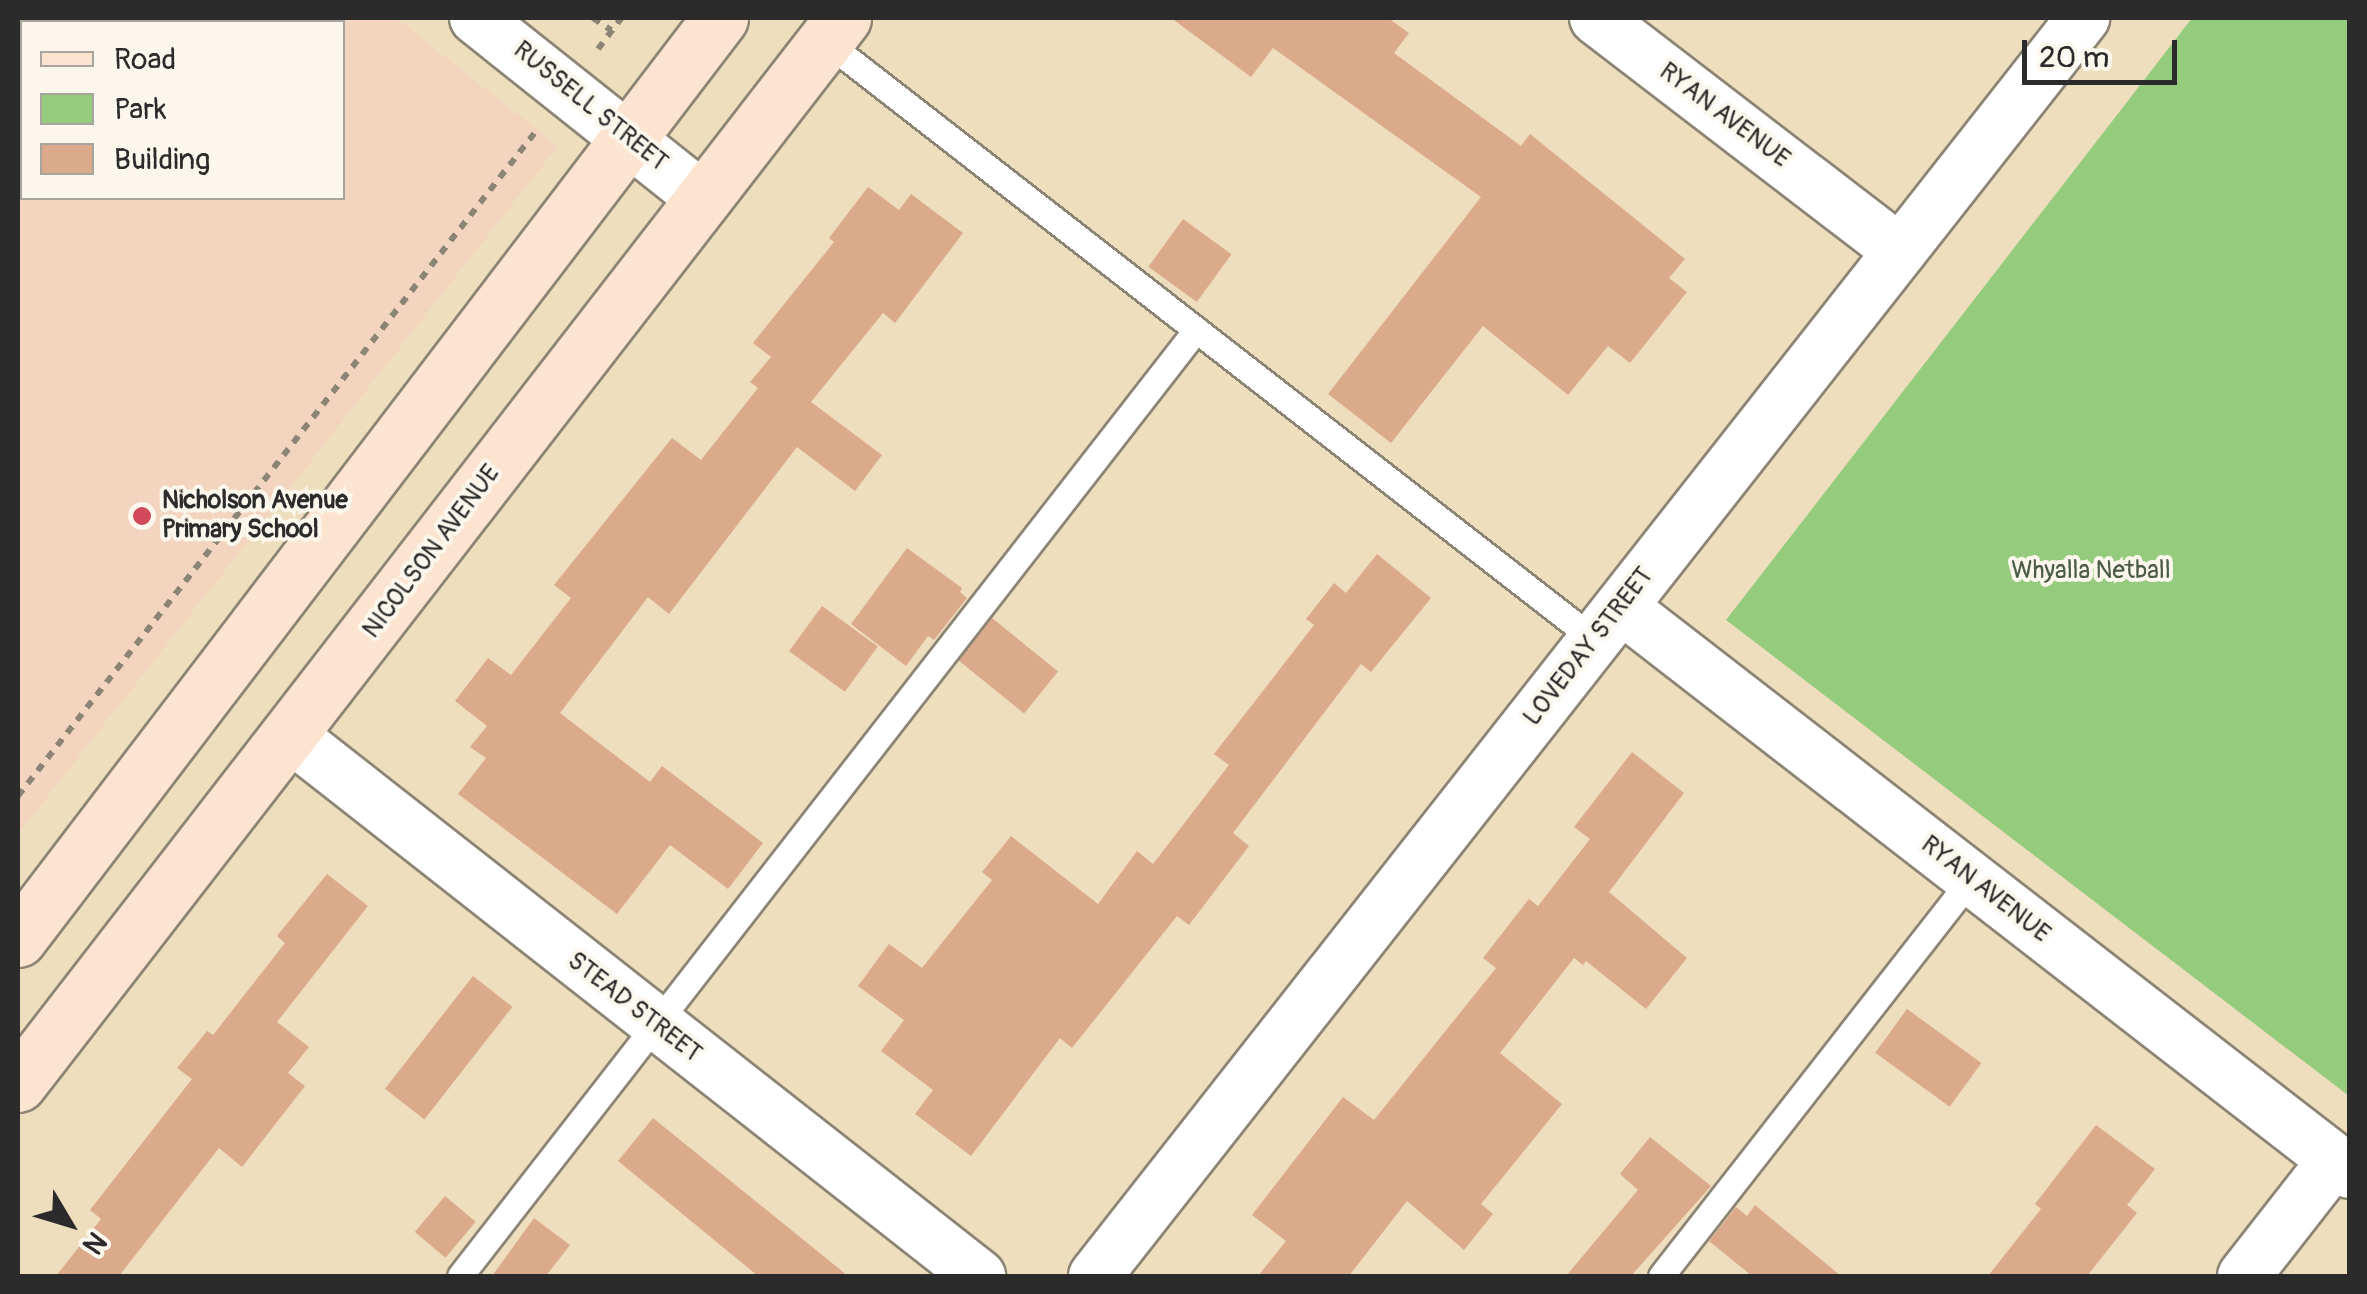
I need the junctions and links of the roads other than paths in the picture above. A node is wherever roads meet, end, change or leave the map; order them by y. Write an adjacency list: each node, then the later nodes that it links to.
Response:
1 (476, 18): 6 (street, RUSSELL STREET)
2 (720, 18): 6 (main road)
3 (1596, 18): 8 (street, RYAN AVENUE)
4 (2084, 18): 8 (street, LOVEDAY STREET)
5 (834, 29): 7 (main road, NICOLSON AVENUE); 9 (lane)
6 (629, 137): 7 (street, RUSSELL STREET); 13 (main road)
7 (702, 198): 11 (main road, NICOLSON AVENUE)
8 (1900, 251): 10 (street, LOVEDAY STREET)
9 (1196, 330): 10 (lane); 14 (lane)
10 (1608, 624): 12 (street, RYAN AVENUE); 19 (street, LOVEDAY STREET)
11 (291, 736): 14 (street, STEAD STREET); 15 (main road, NICOLSON AVENUE)
12 (1971, 879): 16 (street, RYAN AVENUE); 20 (lane)
13 (18, 939)
14 (655, 1025): 17 (lane); 18 (street, STEAD STREET)
15 (18, 1084)
16 (2342, 1166): 21 (street)
17 (460, 1276)
18 (979, 1276)
19 (1095, 1276)
20 (1661, 1276)
21 (2244, 1276)

